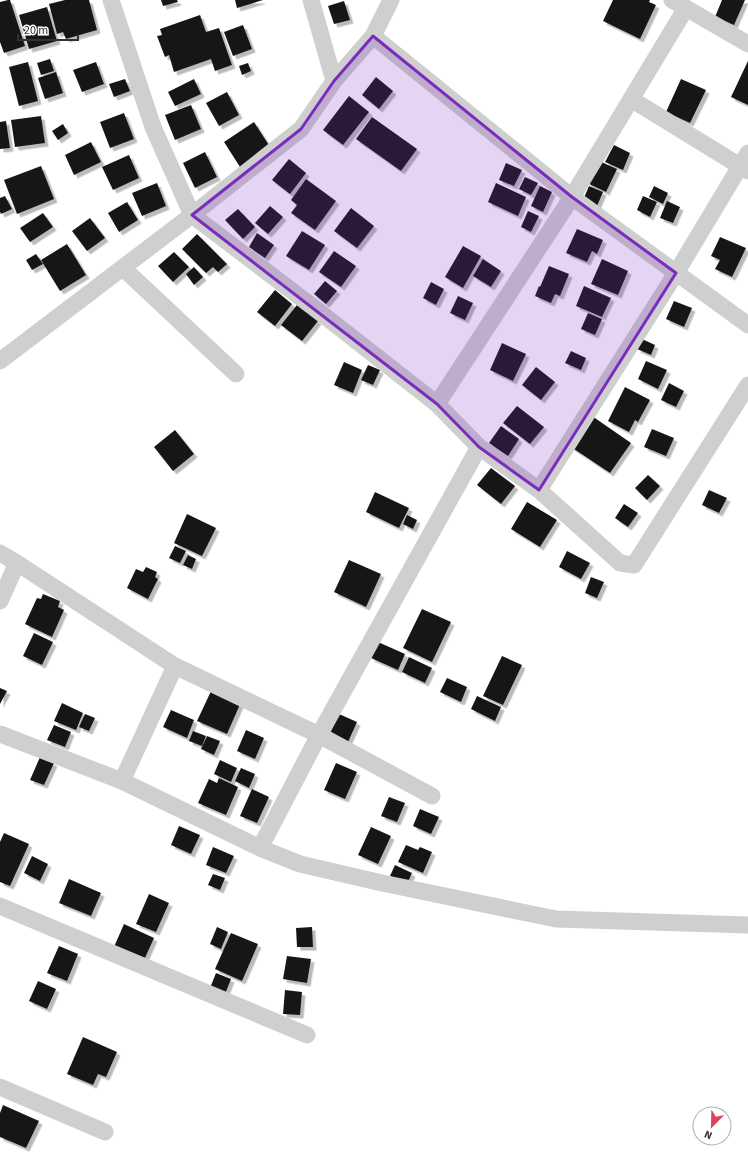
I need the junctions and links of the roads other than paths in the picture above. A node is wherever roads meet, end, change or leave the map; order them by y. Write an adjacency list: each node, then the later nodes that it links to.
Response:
1 (111, 0): 11 (street)
2 (311, 0): 7 (street)
3 (392, 0): 5 (street)
4 (679, 4): 6 (street); 8 (street)
5 (373, 36): 7 (street); 10 (street)
6 (748, 44)
7 (334, 81): 11 (street)
8 (631, 100): 9 (street); 10 (street)
9 (745, 163): 13 (street)
10 (572, 198): 13 (street); 18 (street)
11 (192, 215): 12 (street); 18 (street)
12 (123, 268): 15 (street); 16 (street)
13 (676, 273): 14 (street); 20 (street)
14 (748, 325)
15 (0, 362)
16 (236, 374)
17 (748, 386): 20 (street)
18 (437, 404): 19 (street)
19 (479, 447): 20 (street); 26 (street)
20 (539, 490)
21 (0, 553): 22 (street)
22 (17, 563): 23 (street); 24 (street)
23 (0, 601)
24 (175, 666): 26 (street); 27 (street)
25 (0, 734): 27 (street)
26 (319, 735): 28 (street); 29 (street)
27 (122, 781): 29 (street)
28 (432, 796)
29 (260, 848): 31 (street)
30 (0, 906): 32 (street)
31 (748, 925)
32 (307, 1035)
33 (0, 1087): 34 (street)
34 (105, 1132)

